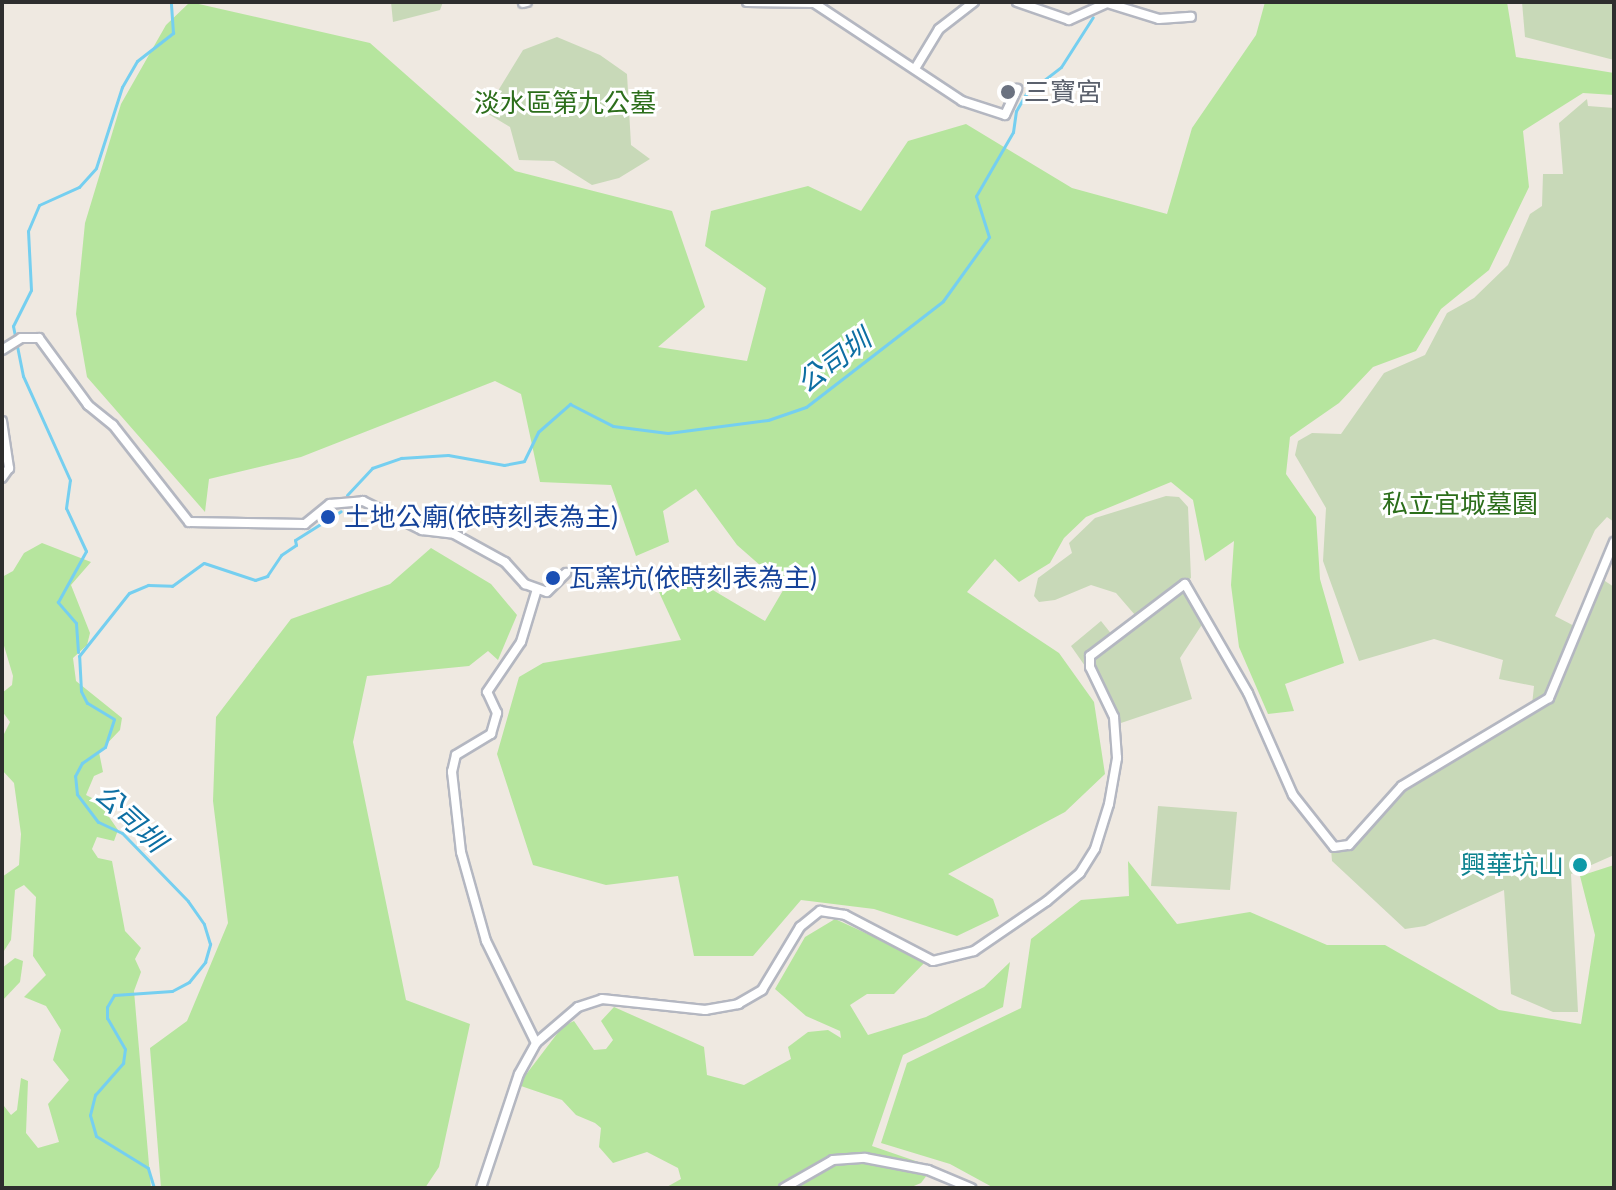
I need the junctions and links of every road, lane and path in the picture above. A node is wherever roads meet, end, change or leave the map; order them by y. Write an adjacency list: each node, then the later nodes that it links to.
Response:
1 (747, 2): 5 (street)
2 (974, 2): 5 (street)
3 (1017, 2): 4 (street)
4 (1191, 17)
5 (916, 67): 6 (street)
6 (1017, 89)
7 (2, 350): 12 (street)
8 (2, 421): 9 (street)
9 (2, 478)
10 (1614, 542): 13 (street)
11 (566, 573): 12 (street)
12 (537, 589): 13 (street)
13 (536, 1043): 14 (street)
14 (481, 1188)
15 (784, 1188): 16 (street)
16 (971, 1188)

